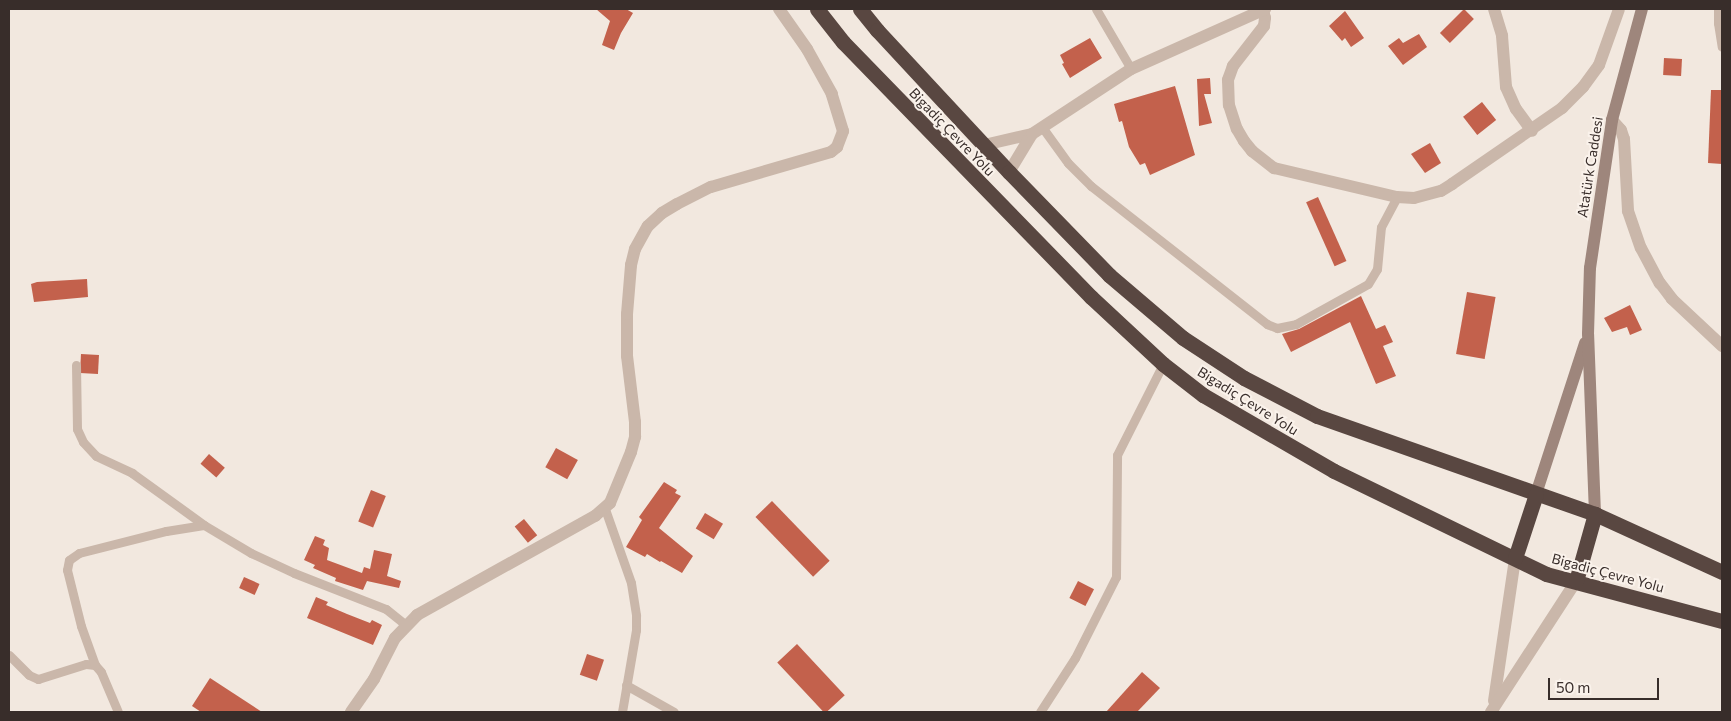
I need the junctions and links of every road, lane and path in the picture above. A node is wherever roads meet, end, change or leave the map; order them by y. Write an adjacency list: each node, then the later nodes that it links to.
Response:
1 (779, 9): 23 (street)
2 (817, 9): 20 (highway, Bigadiç Çevre Yolu)
3 (860, 9): 15 (highway, Bigadiç Çevre Yolu)
4 (1096, 9): 11 (lane)
5 (1494, 9): 14 (street)
6 (1619, 9): 14 (street)
7 (1642, 9): 12 (main road, Atatürk Caddesi)
8 (1718, 9): 10 (lane)
9 (1257, 11): 11 (street); 17 (street)
10 (1722, 46)
11 (1132, 69): 13 (street)
12 (1612, 120): 18 (main road, Atatürk Caddesi); 19 (street)
13 (1037, 130): 15 (street); 16 (street); 17 (lane)
14 (1532, 130): 17 (street)
15 (984, 145): 16 (highway, Bigadiç Çevre Yolu)
16 (1009, 172): 22 (highway, Bigadiç Çevre Yolu)
17 (1397, 196)
18 (1588, 334): 22 (main road, Atatürk Caddesi); 24 (main road, Atatürk Caddesi)
19 (1722, 346)
20 (1163, 364): 26 (highway, Bigadiç Çevre Yolu); 39 (lane)
21 (76, 365): 25 (lane)
22 (1536, 494): 24 (highway, Bigadiç Çevre Yolu); 26 (highway)
23 (605, 509): 30 (street); 33 (lane)
24 (1595, 514): 27 (highway, Bigadiç Çevre Yolu); 28 (highway)
25 (204, 525): 30 (lane); 32 (lane)
26 (1515, 558): 28 (highway, Bigadiç Çevre Yolu); 34 (street)
27 (1722, 572)
28 (1576, 581): 29 (highway, Bigadiç Çevre Yolu); 34 (street)
29 (1722, 622)
30 (406, 625): 36 (street)
31 (9, 655): 32 (lane)
32 (95, 665): 35 (lane)
33 (626, 686): 37 (lane); 38 (lane)
34 (1492, 709)
35 (118, 712)
36 (351, 712)
37 (622, 712)
38 (674, 712)
39 (1040, 712)

